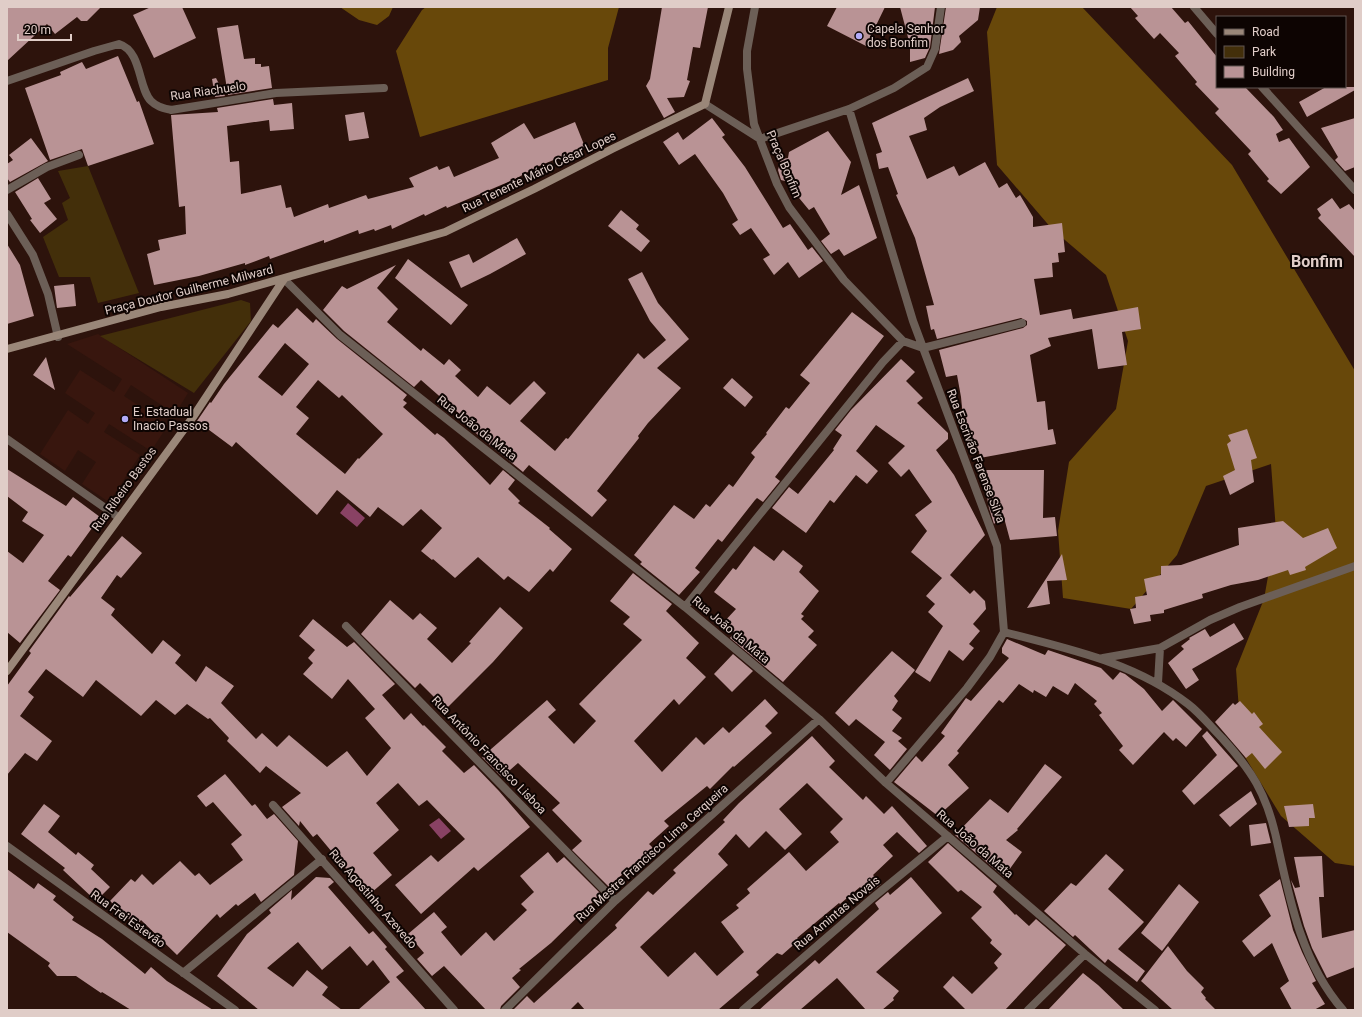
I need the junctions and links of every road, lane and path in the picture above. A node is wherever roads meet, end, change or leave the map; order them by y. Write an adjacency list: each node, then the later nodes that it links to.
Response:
1 (729, 7): 9 (main road)
2 (755, 7): 11 (street, Praça Bonfim)
3 (941, 7): 10 (street)
4 (1194, 7): 5 (street)
5 (1216, 33)
6 (7, 81): 7 (street, Rua Riachuelo)
7 (384, 88)
8 (1263, 88): 14 (street)
9 (705, 104): 11 (street); 16 (main road, Rua Tenente Mário César Lopes)
10 (849, 109): 11 (street); 20 (street, Rua Escrivão Farense Silva)
11 (760, 139): 19 (street, Praça Bonfim)
12 (78, 155): 13 (street)
13 (7, 190)
14 (1355, 190)
15 (7, 214): 18 (street)
16 (284, 279): 18 (main road, Praça Doutor Guilherme Milward); 23 (main road, Rua Ribeiro Bastos); 25 (street, Rua João da Mata)
17 (1022, 323): 20 (street)
18 (58, 337): 21 (main road, Praça Doutor Guilherme Milward)
19 (904, 341): 20 (street, Praça Bonfim); 25 (street)
20 (923, 348): 27 (street, Rua Escrivão Farense Silva)
21 (7, 349)
22 (7, 439): 23 (street)
23 (118, 517): 30 (main road, Rua Ribeiro Bastos)
24 (1355, 566): 28 (street)
25 (685, 608): 32 (street, Rua João da Mata)
26 (346, 626): 38 (street, Rua Antônio Francisco Lisboa)
27 (1004, 632): 29 (street); 33 (street)
28 (1160, 648): 29 (street); 31 (street)
29 (1103, 658): 31 (street)
30 (7, 671)
31 (1158, 684): 47 (street)
32 (819, 719): 33 (street, Rua João da Mata); 38 (street, Rua Mestre Francisco Lima Cerqueira)
33 (886, 784): 35 (street, Rua João da Mata)
34 (273, 805): 37 (street, Rua Agostinho Azevedo)
35 (948, 836): 39 (street, Rua João da Mata); 44 (street, Rua Amintas Novais)
36 (7, 846): 40 (street, Rua Frei Estevão)
37 (322, 860): 40 (street); 42 (street, Rua Agostinho Azevedo)
38 (615, 901): 43 (street, Rua Mestre Francisco Lima Cerqueira)
39 (1085, 954): 45 (street); 46 (street, Rua João da Mata)
40 (182, 973): 41 (street, Rua Frei Estevão)
41 (235, 1010)
42 (454, 1010)
43 (505, 1010)
44 (743, 1010)
45 (1028, 1010)
46 (1155, 1010)
47 (1343, 1010)

